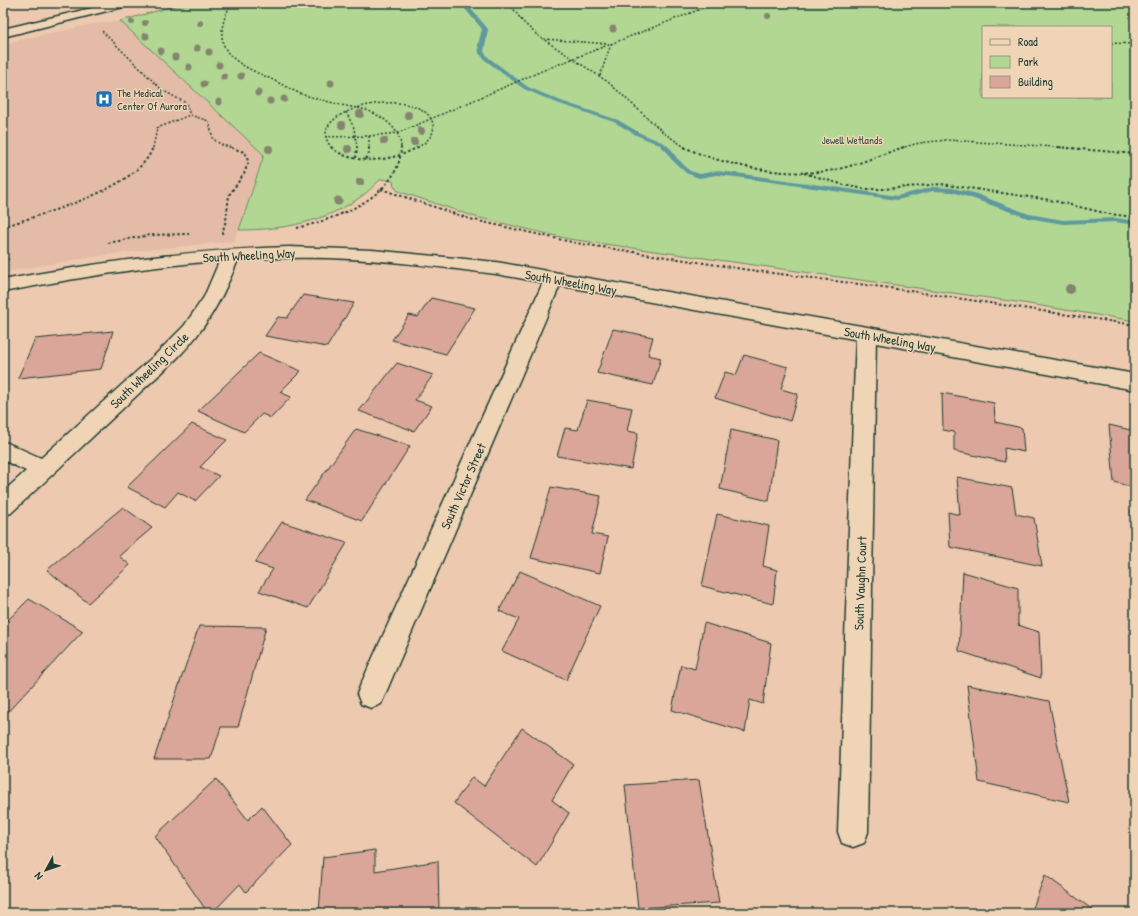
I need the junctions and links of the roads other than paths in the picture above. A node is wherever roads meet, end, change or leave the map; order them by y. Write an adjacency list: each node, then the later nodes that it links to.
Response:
1 (127, 3): 2 (street)
2 (3, 33)
3 (229, 245): 4 (street, South Wheeling Way); 5 (street, South Wheeling Way); 9 (street, South Wheeling Circle)
4 (554, 278): 6 (street, South Wheeling Way); 11 (street, South Victor Street)
5 (3, 286)
6 (866, 335): 7 (street, South Wheeling Way); 12 (street, South Vaughn Court)
7 (1135, 382)
8 (3, 450): 9 (street)
9 (44, 469): 10 (street, South Wheeling Circle)
10 (3, 506)
11 (371, 694)
12 (853, 832)

